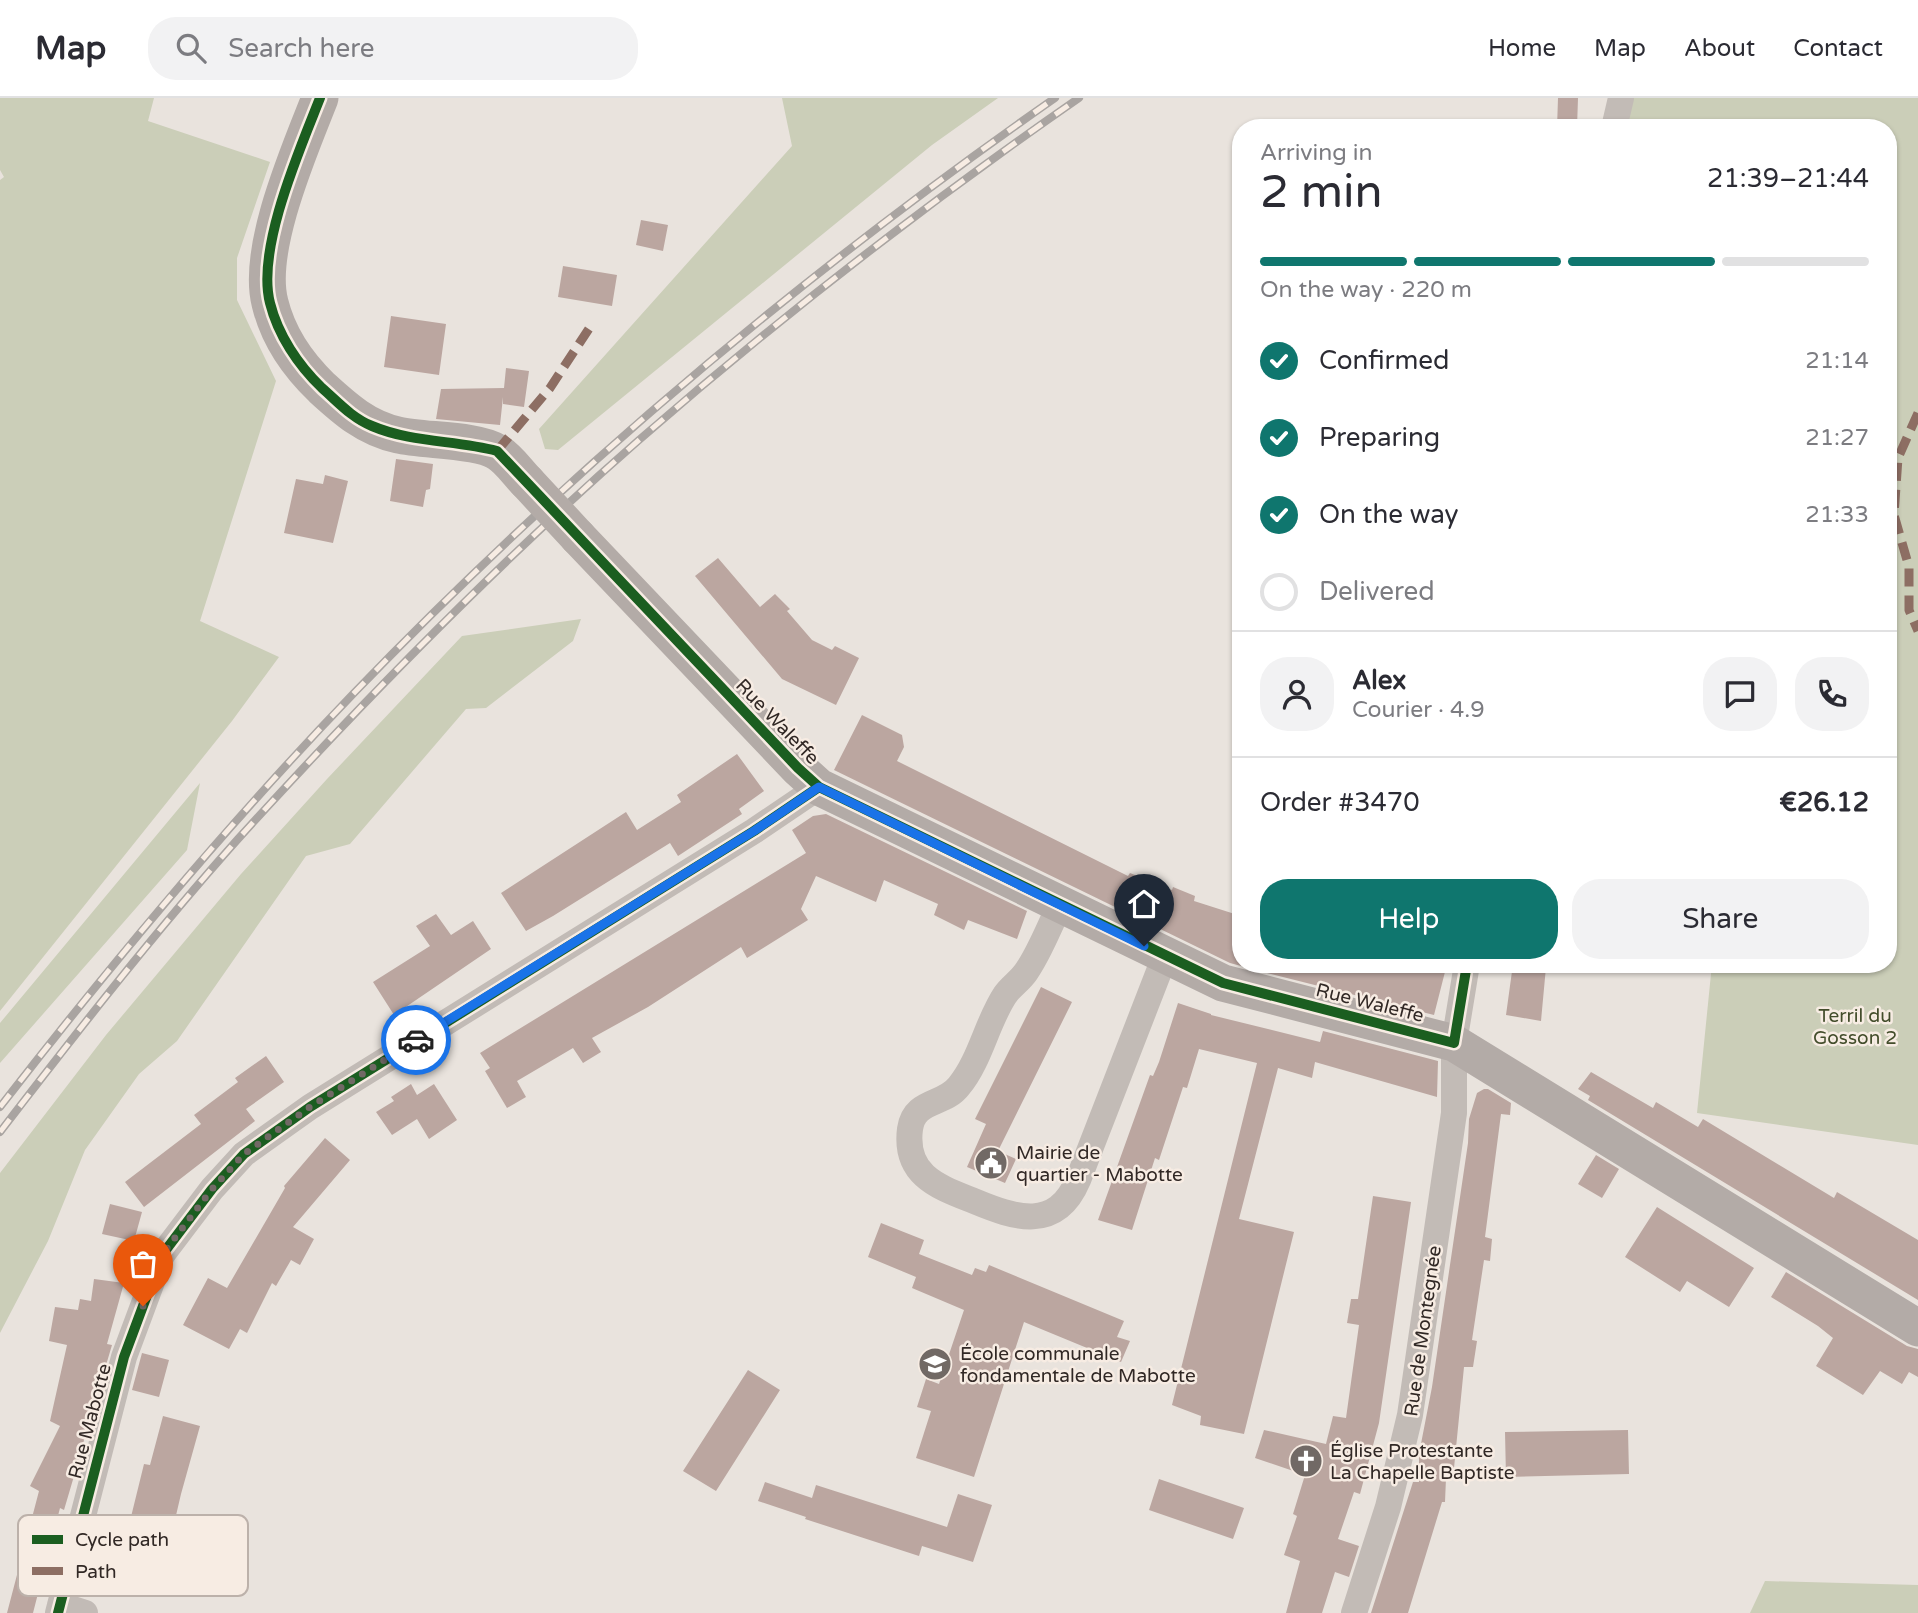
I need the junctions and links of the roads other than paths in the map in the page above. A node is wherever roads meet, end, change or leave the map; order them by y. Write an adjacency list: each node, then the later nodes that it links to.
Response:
1 (320, 98): 4 (street, Rue Waleffe, bridge)
2 (1620, 98): 3 (street)
3 (1616, 119)
4 (819, 787): 5 (street, Rue Waleffe); 10 (street, Rue Mabotte)
5 (1060, 905): 6 (street, Rue Waleffe); 6 (street)
6 (1165, 956): 8 (street, Rue Waleffe)
7 (1466, 973): 8 (street, Rue de Montegnée)
8 (1454, 1043): 9 (street, Rue Waleffe); 13 (street, Rue de Montegnée)
9 (1918, 1328)
10 (83, 1515)
11 (59, 1609): 12 (street)
12 (85, 1613)
13 (1354, 1613)

